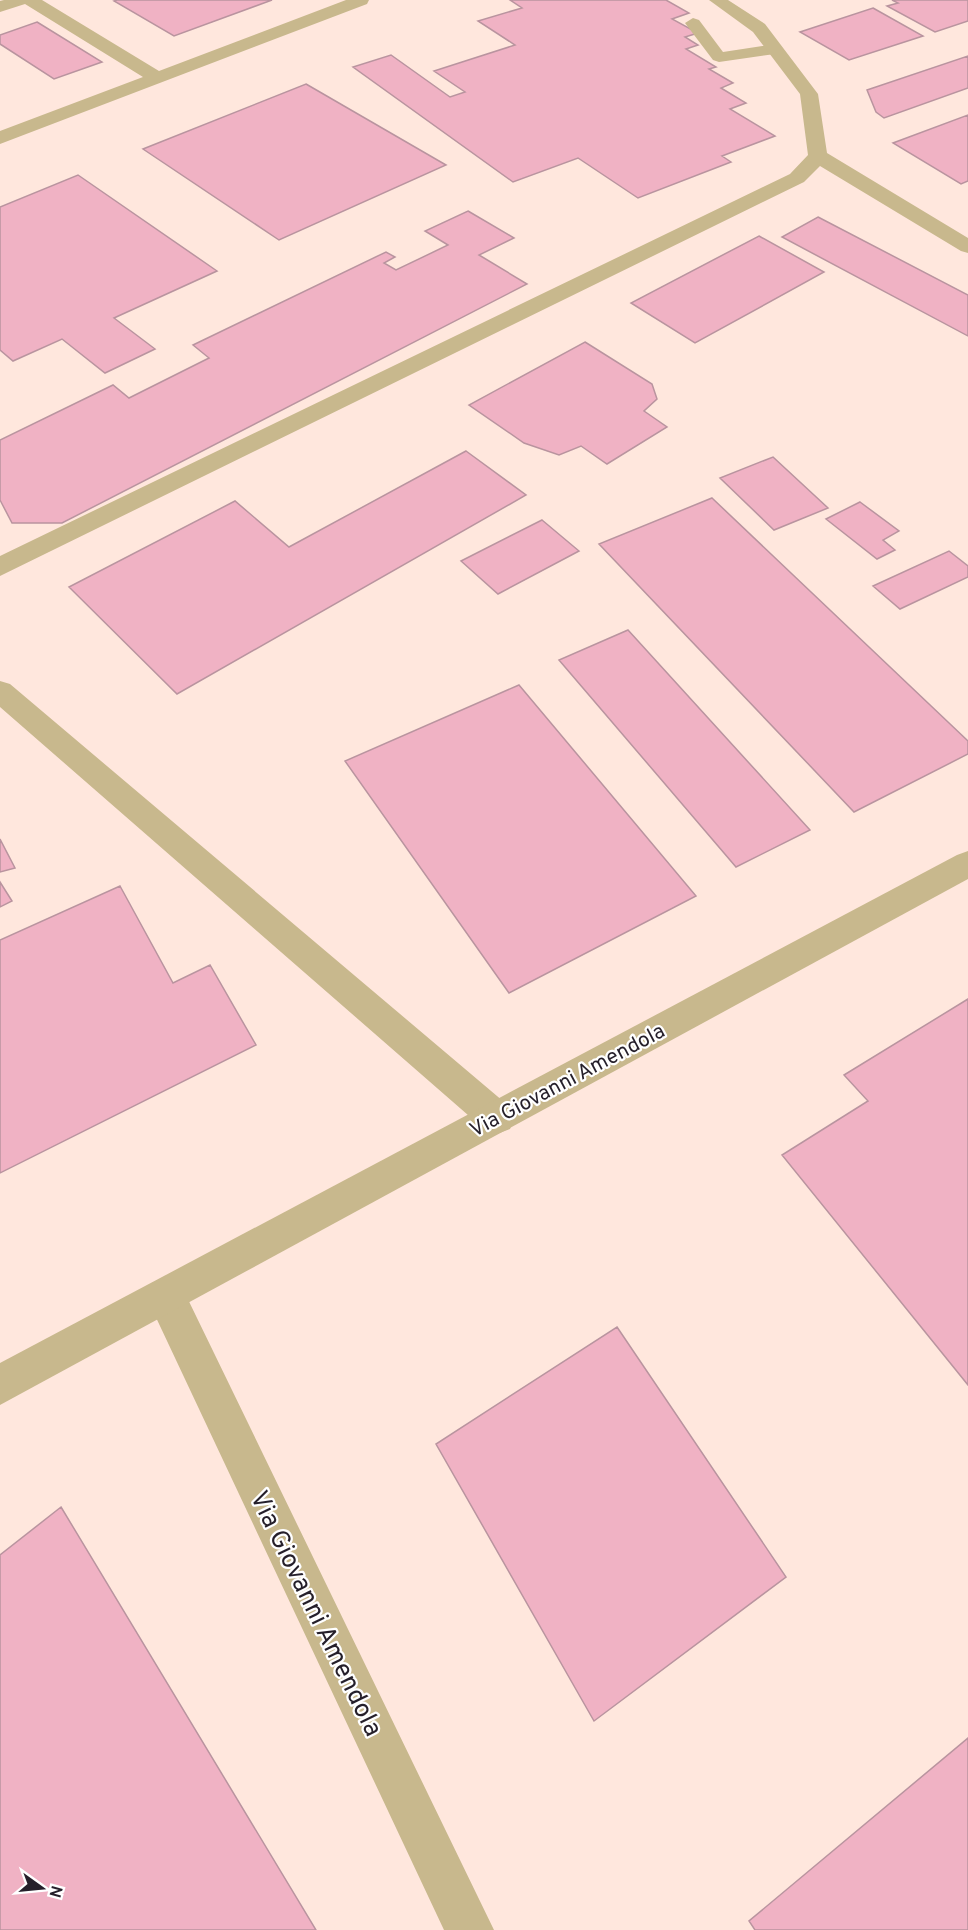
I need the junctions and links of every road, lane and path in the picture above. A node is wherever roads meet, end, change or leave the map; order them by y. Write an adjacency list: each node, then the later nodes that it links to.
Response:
1 (20, 0): 5 (street)
2 (30, 0): 8 (street)
3 (361, 0): 8 (street)
4 (717, 0): 7 (street)
5 (0, 7)
6 (693, 23): 7 (lane)
7 (775, 49): 10 (street)
8 (157, 78): 9 (street)
9 (0, 138)
10 (818, 156): 11 (street); 12 (street)
11 (968, 247)
12 (0, 567)
13 (0, 691): 15 (street)
14 (968, 864): 15 (street, Via Giovanni Amendola)
15 (497, 1118): 16 (street, Via Giovanni Amendola)
16 (166, 1296): 17 (street, Via Giovanni Amendola); 18 (street, Via Giovanni Amendola)
17 (0, 1385)
18 (469, 1930)

